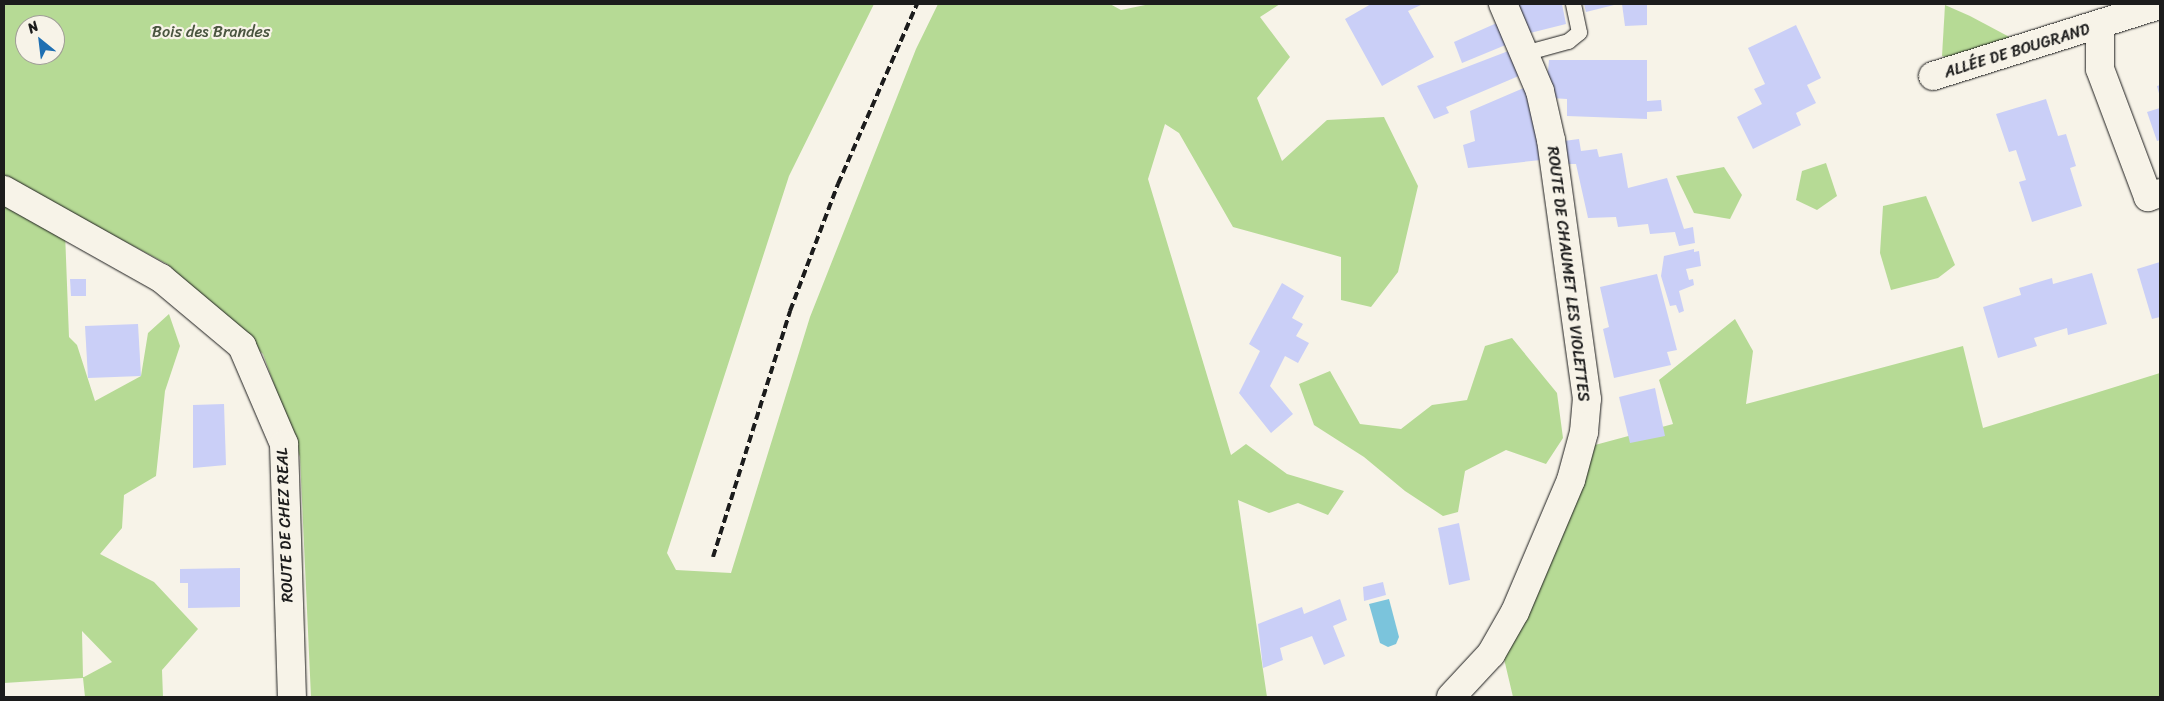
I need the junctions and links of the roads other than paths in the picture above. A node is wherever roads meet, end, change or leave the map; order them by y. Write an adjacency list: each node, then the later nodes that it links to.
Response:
1 (1503, 4): 5 (street, ROUTE DE CHAUMET LES VIOLETTES)
2 (1573, 4): 5 (lane)
3 (2160, 5): 4 (street, ALLÉE DE BOUGRAND)
4 (2100, 25): 6 (street, ALLÉE DE BOUGRAND); 8 (street, ALLÉE DE BOUGRAND)
5 (1524, 52): 10 (street, ROUTE DE CHAUMET LES VIOLETTES)
6 (1933, 76)
7 (4, 190): 9 (street, ROUTE DE CHEZ REAL)
8 (2160, 193)
9 (292, 697)
10 (1451, 697)

